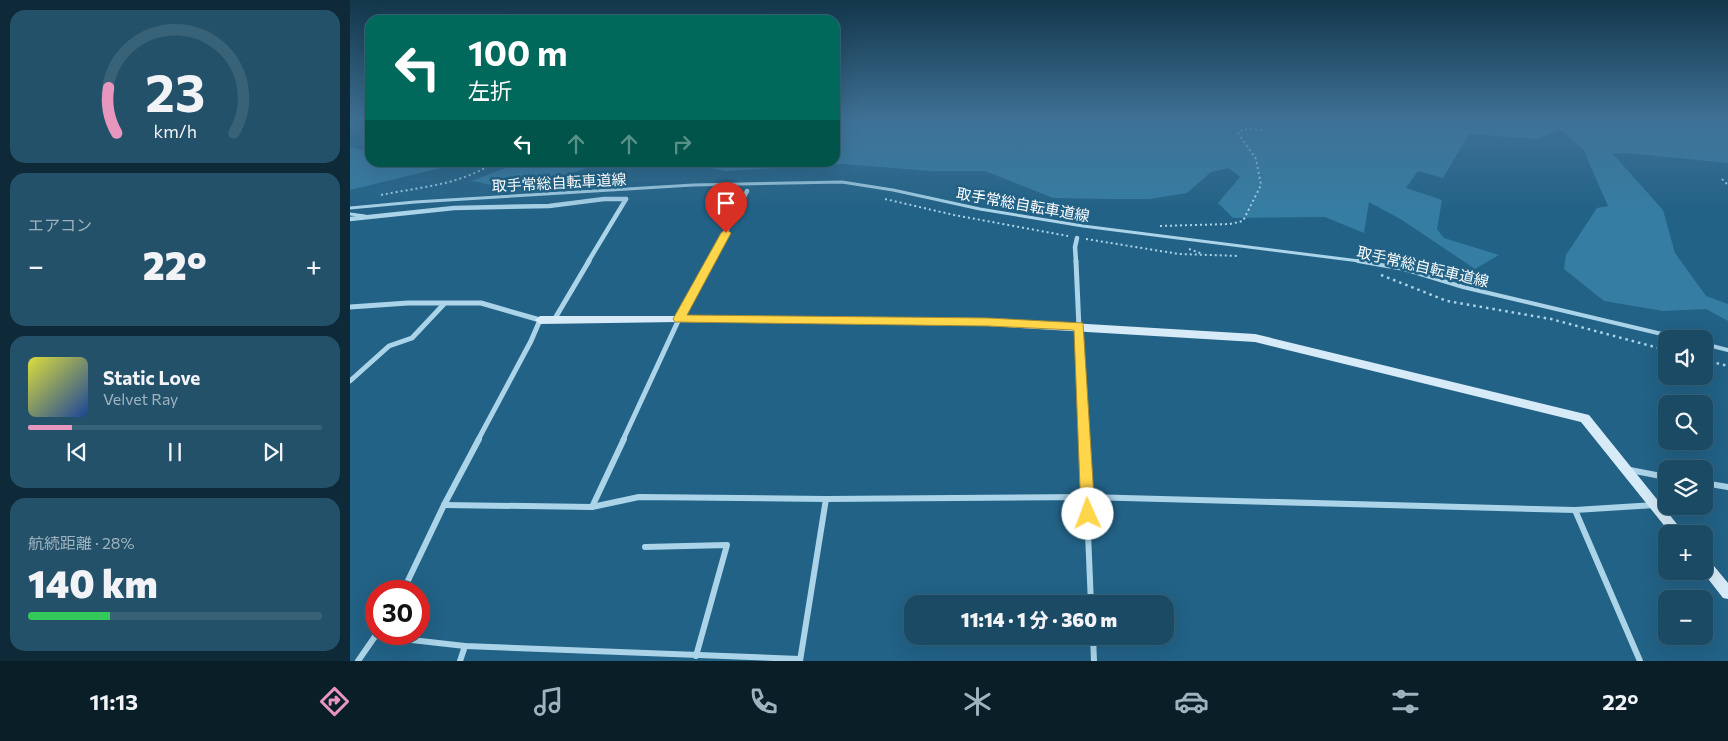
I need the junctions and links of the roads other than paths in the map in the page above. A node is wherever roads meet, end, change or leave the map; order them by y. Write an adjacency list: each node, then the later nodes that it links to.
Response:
1 (747, 192): 9 (street)
2 (350, 208): 13 (lane, 取手常総自転車道線)
3 (350, 214): 4 (lane)
4 (369, 216): 5 (street); 11 (street)
5 (350, 219)
6 (1077, 238): 12 (street)
7 (444, 304): 8 (street); 10 (street); 16 (street)
8 (350, 307)
9 (679, 319): 11 (street); 12 (street); 25 (street)
10 (540, 320): 11 (street); 24 (street)
11 (554, 320)
12 (1079, 326): 17 (street); 21 (street)
13 (1658, 333)
14 (1713, 346): 15 (lane)
15 (1728, 350)
16 (350, 380)
17 (1629, 470): 18 (street); 23 (street)
18 (1658, 475)
19 (1713, 484): 20 (street)
20 (1728, 487)
21 (1087, 497): 22 (street); 26 (street); 32 (street)
22 (826, 499): 25 (street); 38 (street)
23 (1656, 505): 26 (street); 27 (street)
24 (444, 506): 25 (street); 30 (street)
25 (592, 507)
26 (1575, 510): 42 (street)
27 (1672, 525)
28 (645, 547): 37 (street)
29 (1713, 575): 31 (street)
30 (408, 580)
31 (1728, 593)
32 (1091, 595)
33 (430, 642): 36 (street)
34 (369, 645): 39 (street)
35 (1093, 645): 41 (street)
36 (465, 646): 37 (street); 40 (street)
37 (696, 656): 38 (street)
38 (800, 660)
39 (358, 661)
40 (460, 661)
41 (1094, 661)
42 (1640, 661)

